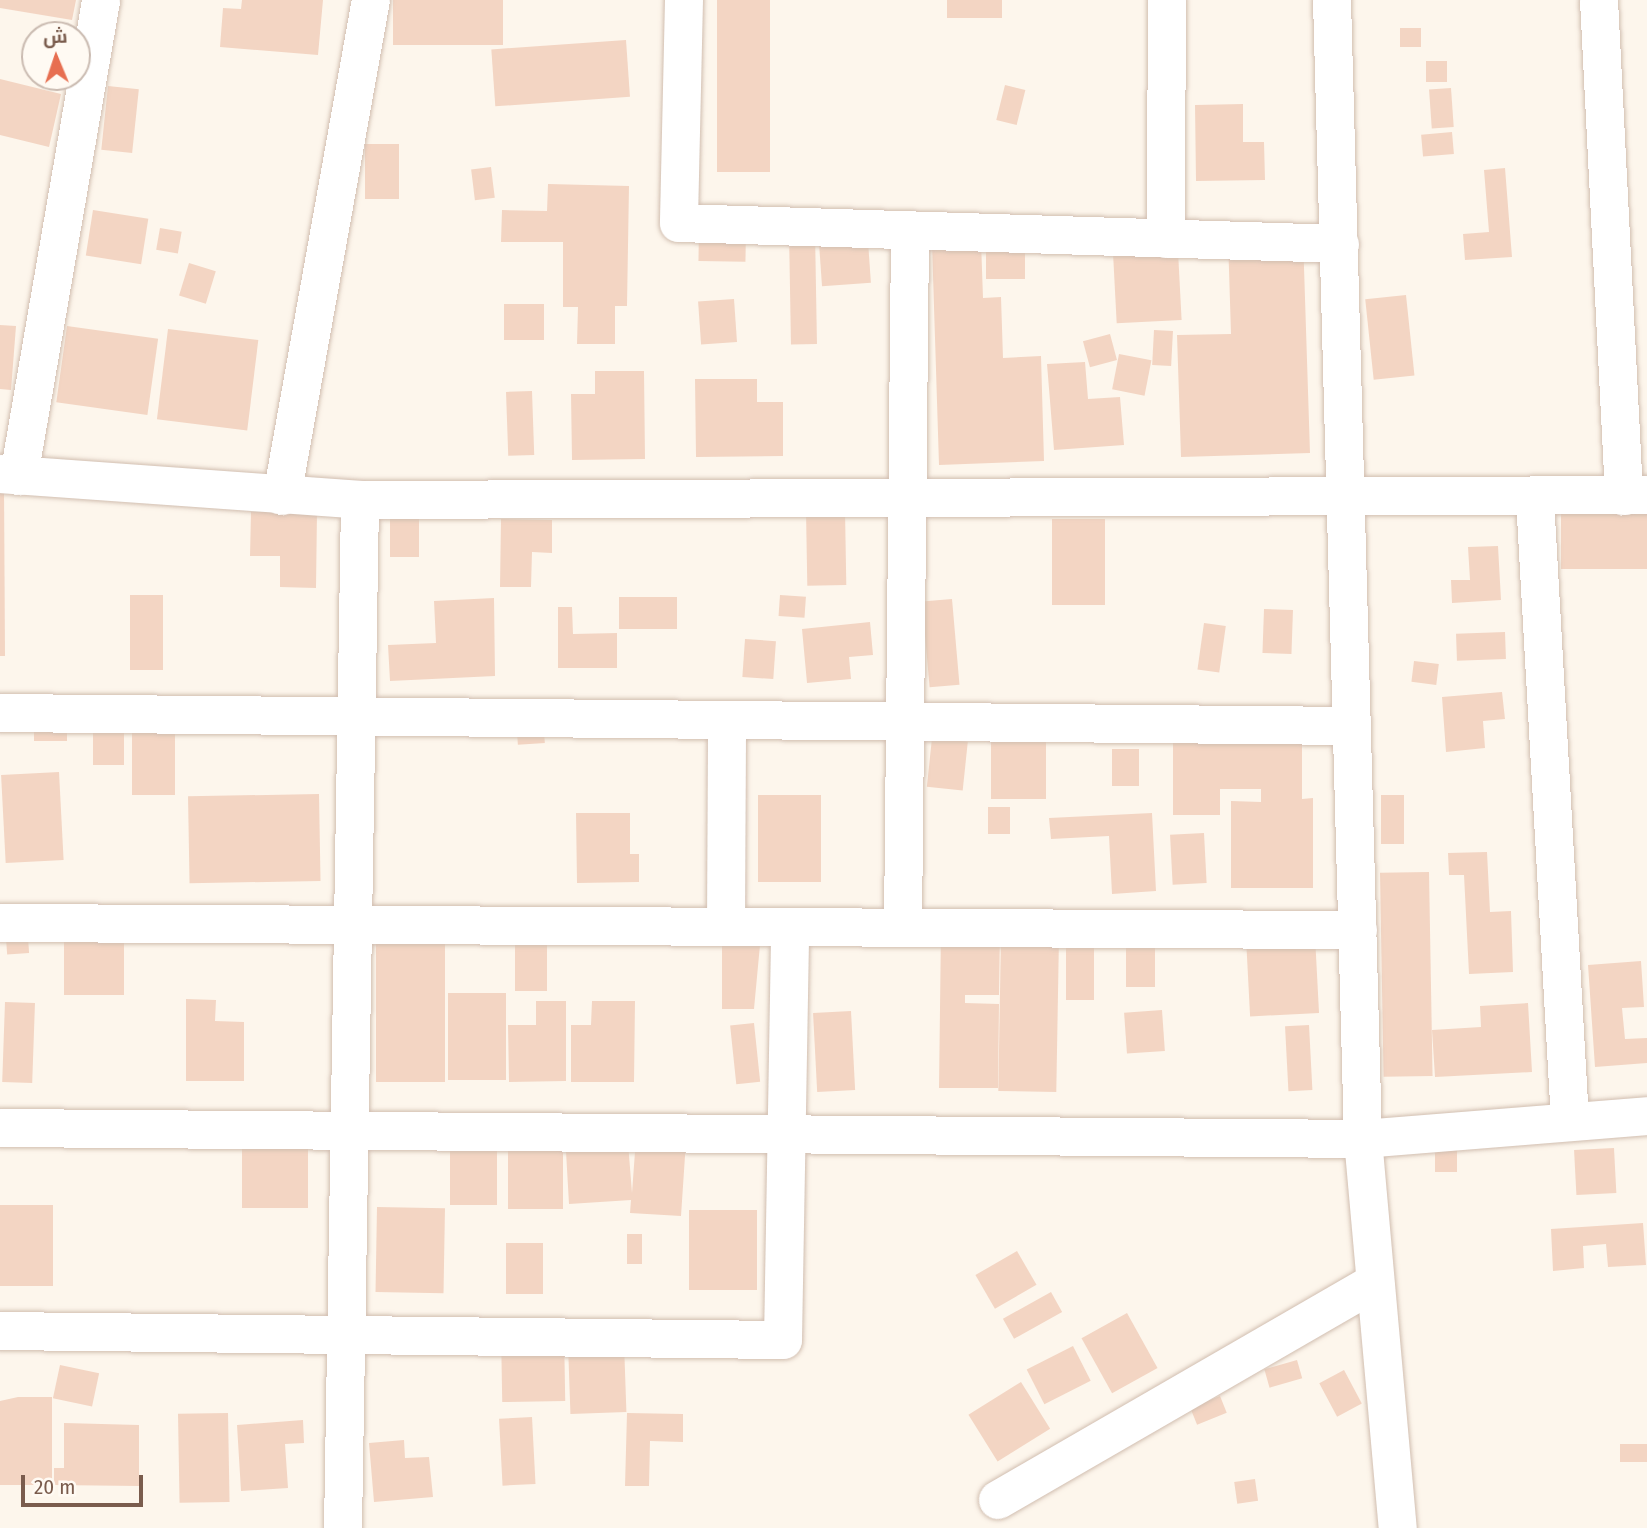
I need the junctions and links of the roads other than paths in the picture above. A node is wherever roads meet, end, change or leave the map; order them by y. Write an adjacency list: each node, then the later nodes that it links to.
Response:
1 (101, 0): 10 (street)
2 (371, 0): 12 (street)
3 (684, 0): 7 (street)
4 (1167, 0): 8 (street)
5 (1332, 0): 9 (street)
6 (1599, 0): 11 (street)
7 (910, 230): 8 (street); 15 (street)
8 (1166, 239): 9 (street)
9 (1340, 244): 16 (street)
10 (10, 475): 12 (street)
11 (1636, 495): 13 (street)
12 (282, 496): 14 (street)
13 (1535, 499): 16 (street); 29 (street)
14 (360, 500): 15 (street); 18 (street)
15 (906, 500): 16 (street); 20 (street)
16 (1346, 500): 21 (street)
17 (0, 713): 18 (street)
18 (353, 716): 19 (street); 23 (street)
19 (727, 720): 20 (street); 24 (street)
20 (907, 722): 21 (street); 26 (street)
21 (1352, 726): 27 (street)
22 (0, 923): 23 (street)
23 (350, 924): 24 (street); 31 (street)
24 (726, 926): 25 (street)
25 (790, 927): 26 (street); 32 (street)
26 (903, 928): 27 (street)
27 (1358, 930): 33 (street)
28 (1647, 1116): 29 (street)
29 (1570, 1121): 33 (street)
30 (0, 1128): 31 (street)
31 (347, 1129): 32 (street); 36 (street)
32 (786, 1132): 33 (street); 36 (street)
33 (1363, 1139): 34 (street)
34 (1376, 1282): 37 (street); 39 (street)
35 (0, 1331): 36 (street)
36 (345, 1334): 38 (street)
37 (998, 1500)
38 (343, 1528)
39 (1398, 1528)

